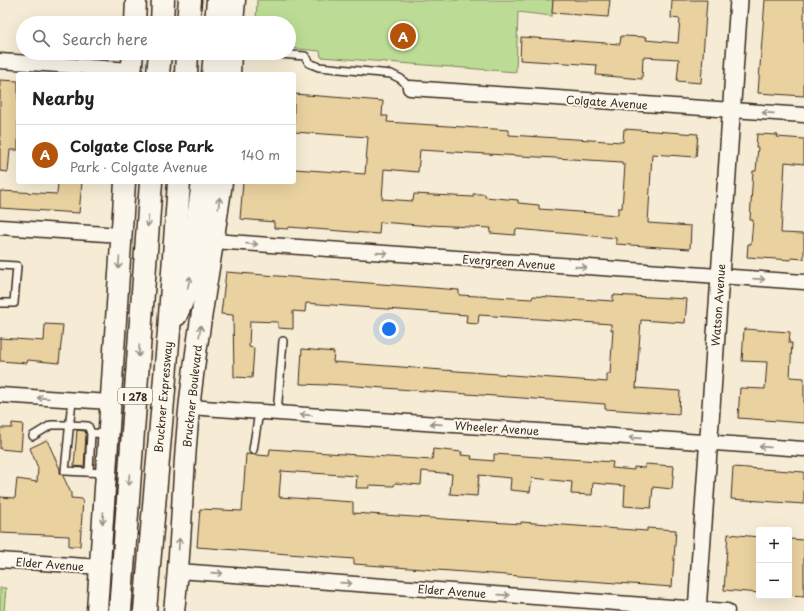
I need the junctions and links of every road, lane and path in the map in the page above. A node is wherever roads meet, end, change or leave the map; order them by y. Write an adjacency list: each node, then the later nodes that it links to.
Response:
1 (136, 0): 7 (main road)
2 (163, 0): 8 (highway)
3 (190, 0): 9 (highway)
4 (218, 0): 10 (highway)
5 (235, 0): 11 (main road)
6 (739, 0): 24 (street, Watson Avenue)
7 (135, 16)
8 (162, 16)
9 (189, 16)
10 (217, 16)
11 (234, 16)
12 (296, 55): 23 (lane)
13 (159, 60): 19 (highway)
14 (187, 60): 20 (highway)
15 (214, 60): 21 (highway)
16 (231, 60): 22 (main road)
17 (0, 61): 18 (street)
18 (132, 66)
19 (158, 72)
20 (186, 72)
21 (213, 72)
22 (230, 72)
23 (410, 88): 24 (street, Colgate Avenue)
24 (732, 110): 25 (street, Colgate Avenue, one-way to 24); 35 (street, Watson Avenue)
25 (804, 115)
26 (125, 184): 32 (main road)
27 (151, 184): 60 (highway, I 278, one-way to 60)
28 (179, 184): 38 (highway, Bruckner Expressway / I 278)
29 (203, 184): 38 (highway, one-way to 29)
30 (222, 184): 33 (main road, Bruckner Boulevard, one-way to 30)
31 (0, 227): 32 (street)
32 (121, 235): 42 (main road, one-way to 42)
33 (213, 241): 35 (street, Evergreen Avenue, one-way to 35); 43 (main road, Bruckner Boulevard, one-way to 33)
34 (0, 265): 37 (lane)
35 (720, 276): 36 (street, Evergreen Avenue, one-way to 36); 49 (street, Watson Avenue)
36 (804, 282)
37 (0, 302)
38 (169, 331): 61 (highway, Bruckner Expressway / I 278)
39 (283, 341): 45 (lane)
40 (0, 395): 41 (street, one-way to 40)
41 (72, 400): 42 (street); 46 (lane)
42 (110, 402): 47 (main road)
43 (189, 407): 44 (street, Wheeler Avenue); 57 (main road, Bruckner Boulevard, one-way to 43)
44 (259, 412): 45 (street, Wheeler Avenue); 51 (lane)
45 (277, 413): 49 (street, Wheeler Avenue, one-way to 45)
46 (70, 425): 47 (lane); 48 (lane); 52 (lane)
47 (100, 433): 54 (main road); 54 (lane)
48 (33, 436)
49 (708, 443): 50 (street, Wheeler Avenue, one-way to 49); 58 (street, Watson Avenue)
50 (804, 449)
51 (253, 450)
52 (66, 456): 53 (lane); 54 (lane)
53 (74, 457)
54 (97, 472): 56 (main road, one-way to 56)
55 (0, 560): 56 (street, Elder Avenue)
56 (100, 567): 59 (main road)
57 (178, 571): 58 (street, Elder Avenue, one-way to 58); 62 (main road, Bruckner Boulevard)
58 (697, 610): 63 (street, Elder Avenue)
59 (97, 611)
60 (120, 611)
61 (145, 611)
62 (174, 611)
63 (727, 611)

